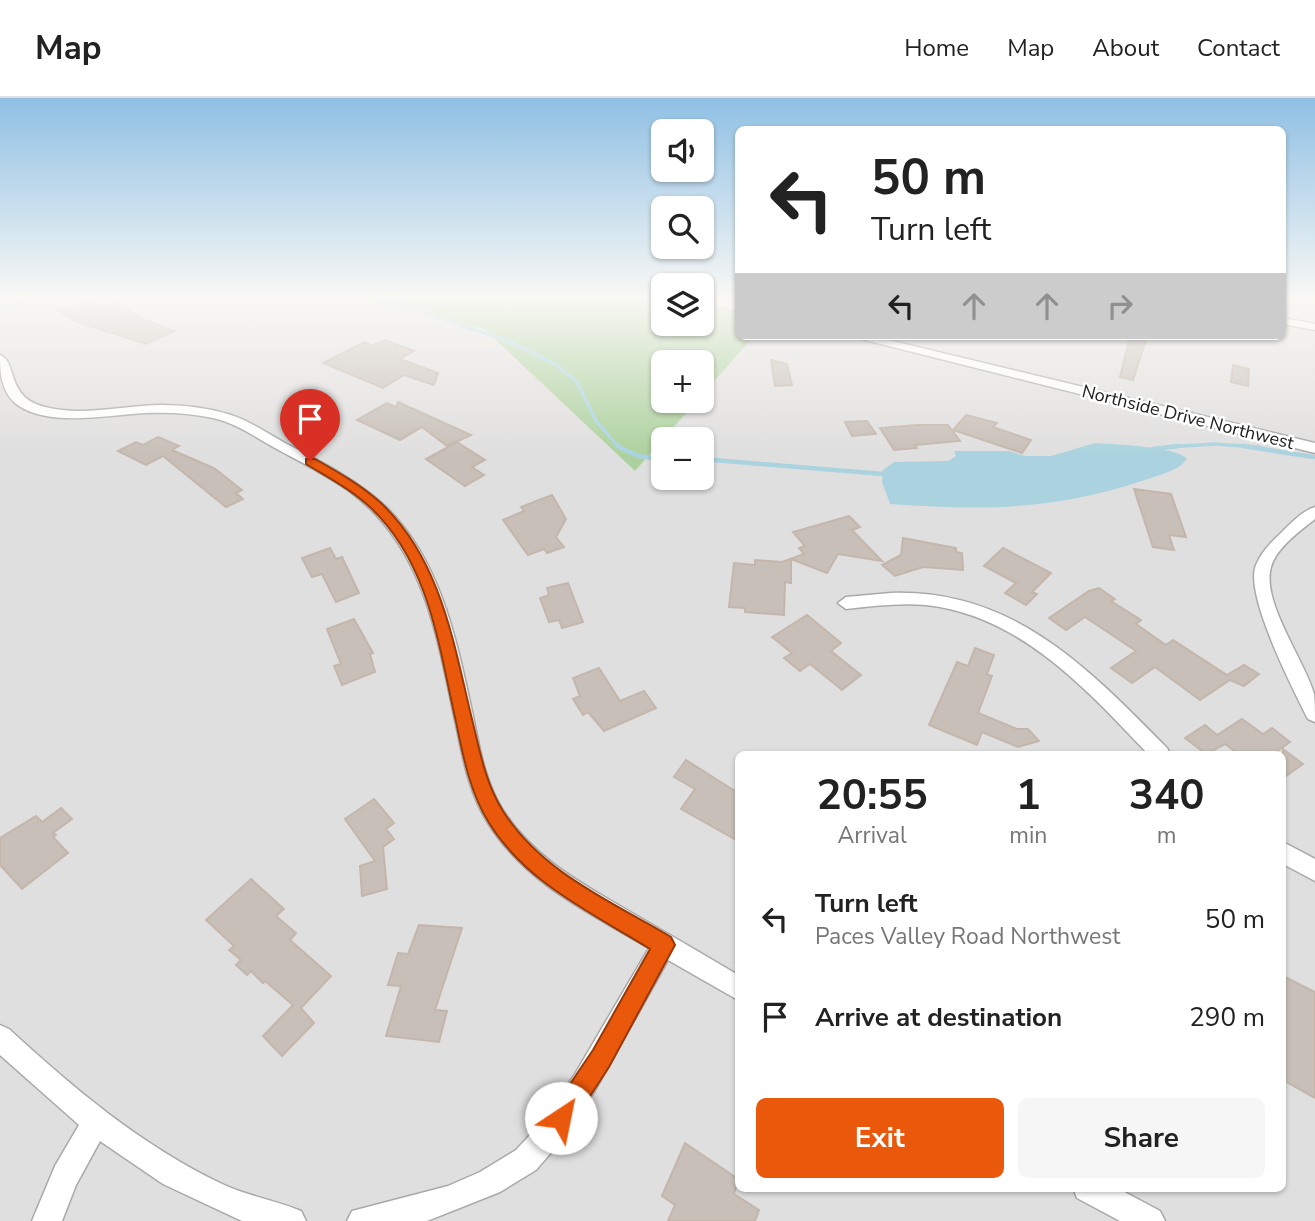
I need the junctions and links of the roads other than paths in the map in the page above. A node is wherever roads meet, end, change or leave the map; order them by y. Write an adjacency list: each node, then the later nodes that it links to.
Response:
1 (915, 350): 3 (street, Northside Drive Northwest)
2 (0, 358): 10 (street)
3 (1315, 449)
4 (1315, 512): 6 (street)
5 (846, 603): 7 (street)
6 (1315, 715)
7 (1157, 751)
8 (1286, 854): 9 (street)
9 (1315, 871)
10 (664, 945): 11 (street); 17 (street)
11 (735, 986)
12 (0, 1038): 13 (street)
13 (96, 1122): 15 (street); 16 (street)
14 (1095, 1192): 18 (street)
15 (47, 1221)
16 (290, 1221)
17 (362, 1221)
18 (1150, 1221)

